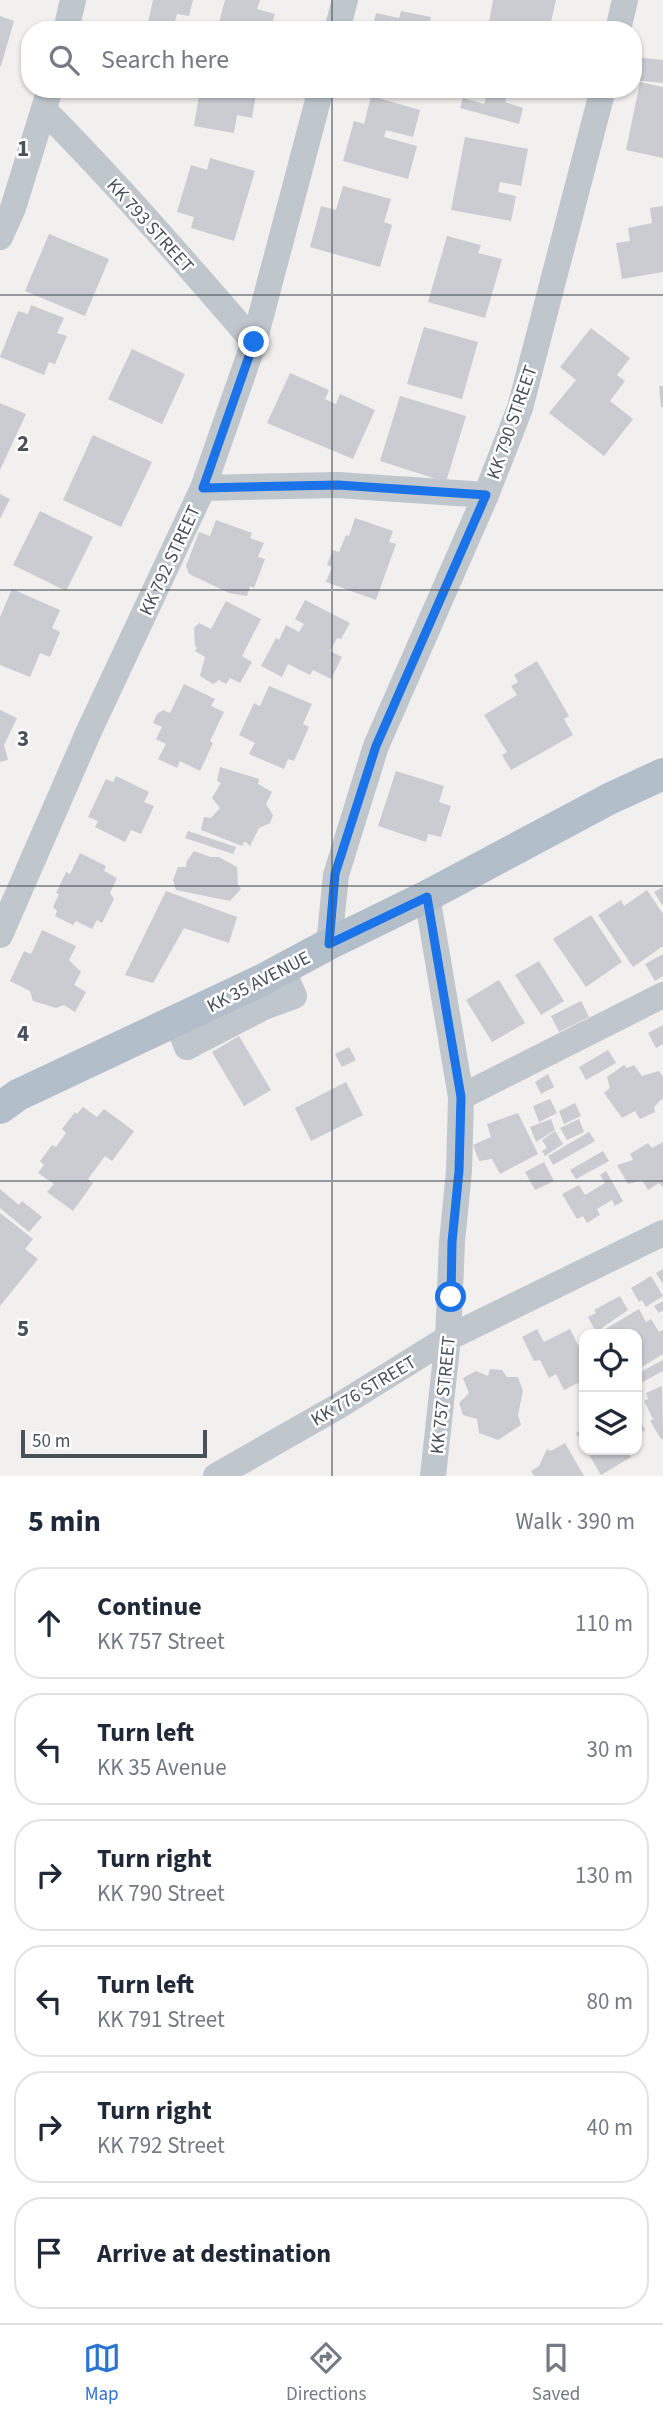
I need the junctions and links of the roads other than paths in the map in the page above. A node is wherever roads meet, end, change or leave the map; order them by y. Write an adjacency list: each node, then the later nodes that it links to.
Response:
1 (73, 0): 4 (street)
2 (345, 0): 5 (street)
3 (625, 0): 6 (street)
4 (68, 21)
5 (339, 21)
6 (620, 21)
7 (319, 98): 11 (street, KK 792 STREET)
8 (601, 98): 13 (street, KK 790 STREET)
9 (47, 100): 10 (street); 11 (street, KK 793 STREET)
10 (0, 237)
11 (254, 342): 12 (street, KK 792 STREET)
12 (203, 488): 13 (street); 16 (street, KK 792 STREET)
13 (486, 495): 17 (street, KK 790 STREET)
14 (663, 774): 15 (main road, KK 35 AVENUE)
15 (427, 897): 17 (main road, KK 35 AVENUE); 19 (street, KK 757 STREET)
16 (0, 934)
17 (329, 944): 20 (main road, KK 35 AVENUE)
18 (663, 995): 19 (street)
19 (461, 1097): 22 (street, KK 757 STREET)
20 (0, 1108)
21 (663, 1233): 22 (street, KK 776 STREET)
22 (448, 1338): 23 (street, KK 776 STREET); 24 (street, KK 757 STREET)
23 (216, 1476)
24 (433, 1476)

